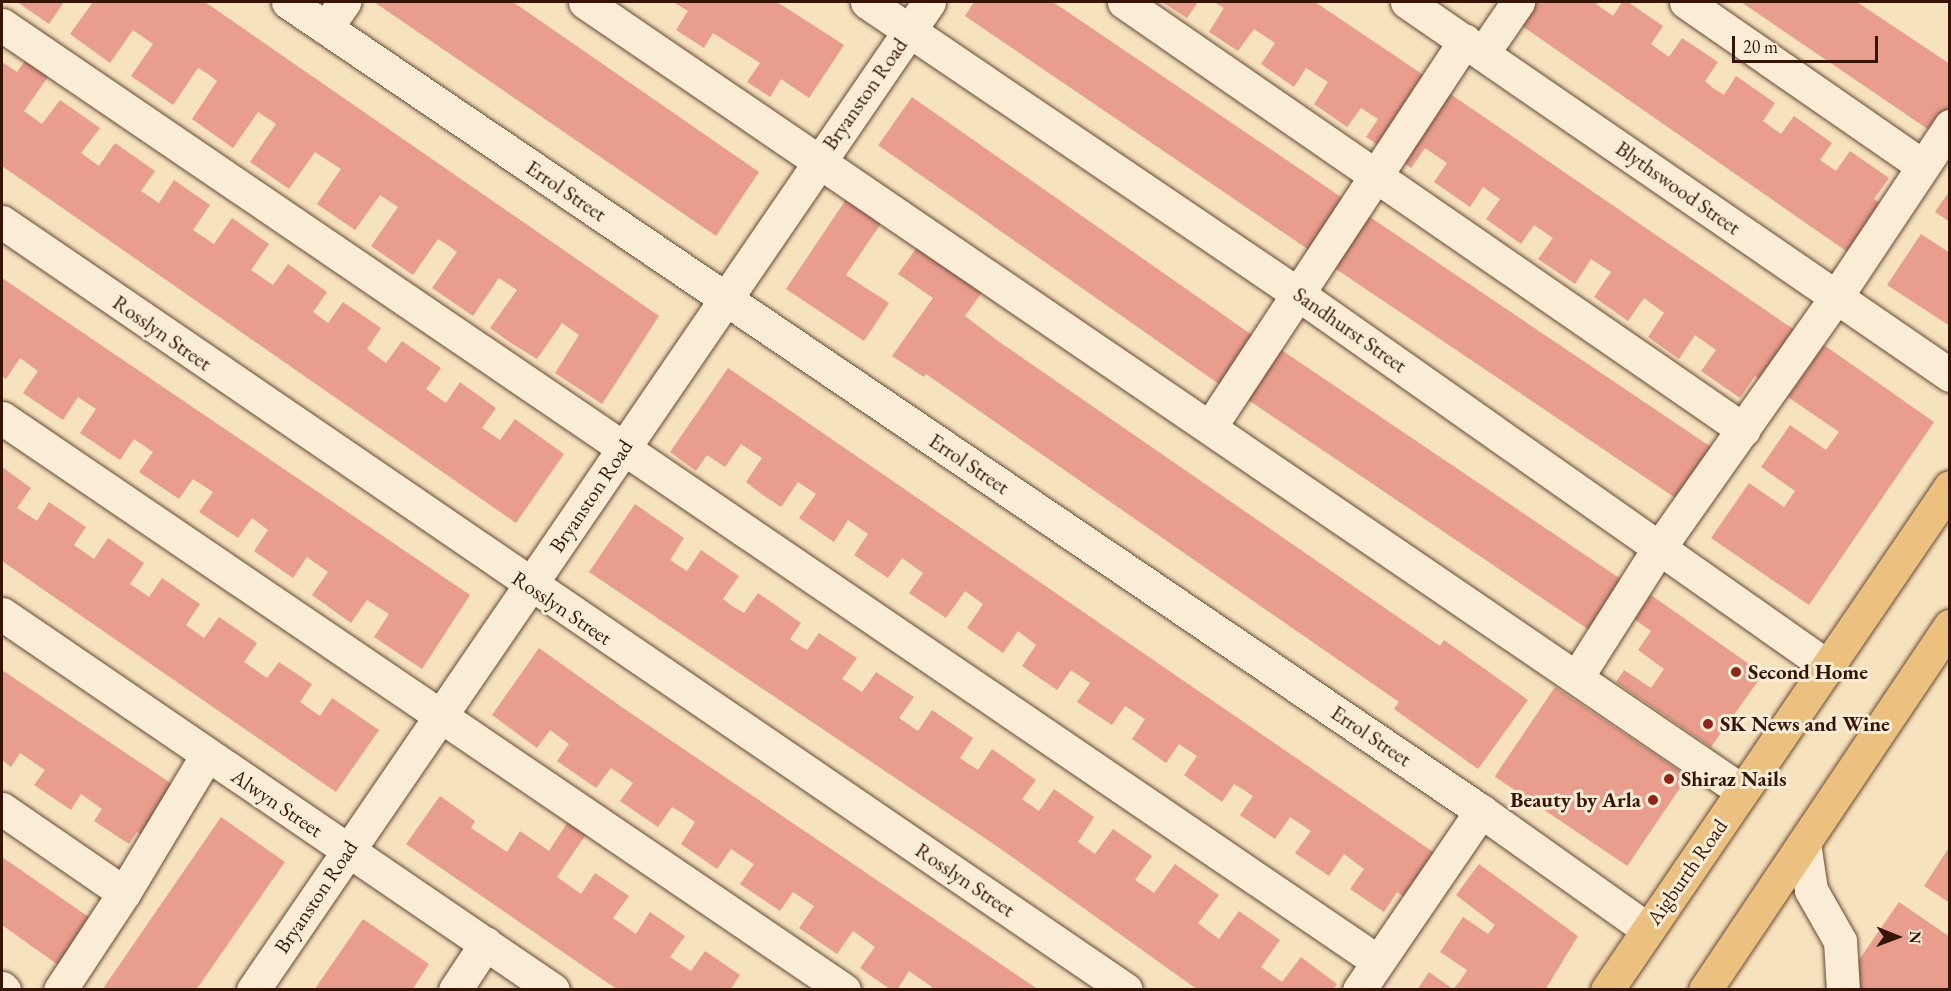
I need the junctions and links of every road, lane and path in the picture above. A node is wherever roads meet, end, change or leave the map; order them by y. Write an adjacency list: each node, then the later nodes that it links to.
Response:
1 (288, 2): 9 (street, Errol Street)
2 (585, 2): 14 (street)
3 (867, 2): 11 (street, Sandhurst Street)
4 (929, 2): 11 (street, Bryanston Road)
5 (1124, 2): 16 (street)
6 (1407, 2): 12 (street, Blythswood Street)
7 (1518, 2): 12 (street)
8 (1686, 2): 15 (street)
9 (335, 15): 20 (street, Errol Street)
10 (2, 24): 25 (street)
11 (909, 30): 14 (street, Bryanston Road); 18 (street, Sandhurst Street)
12 (1474, 47): 16 (street); 19 (street, Blythswood Street)
13 (1950, 126): 15 (street)
14 (819, 161): 20 (street, Bryanston Road); 23 (street)
15 (1923, 166): 19 (street)
16 (1377, 176): 18 (street); 24 (street)
17 (2, 222): 28 (street, Rosslyn Street)
18 (1298, 294): 23 (street); 27 (street, Sandhurst Street)
19 (1836, 297): 21 (street, Blythswood Street); 24 (street)
20 (726, 299): 25 (street, Bryanston Road); 37 (street, Errol Street)
21 (1950, 375)
22 (2, 418): 33 (street)
23 (1210, 427): 32 (street)
24 (1744, 430): 27 (street)
25 (623, 448): 28 (street, Bryanston Road); 43 (street)
26 (1950, 487): 31 (highway, Aigburth Road)
27 (1659, 548): 31 (street, Sandhurst Street); 32 (street)
28 (530, 586): 33 (street, Bryanston Road); 49 (street, Rosslyn Street)
29 (2, 614): 34 (street, Alwyn Street)
30 (1950, 626): 38 (highway)
31 (1827, 666): 35 (highway, Aigburth Road)
32 (1576, 677): 35 (street)
33 (440, 717): 39 (street, Bryanston Road); 48 (street)
34 (207, 755): 39 (street, Alwyn Street); 40 (street)
35 (1742, 791): 41 (highway, Aigburth Road)
36 (2, 809): 40 (street)
37 (1481, 811): 41 (street, Errol Street); 43 (street)
38 (1804, 843): 52 (highway); 53 (street)
39 (347, 851): 42 (street, Alwyn Street); 45 (street, Bryanston Road)
40 (124, 893): 44 (street)
41 (1647, 929): 51 (highway, Aigburth Road)
42 (486, 943): 46 (street); 47 (street, Alwyn Street)
43 (1377, 961): 50 (street)
44 (60, 990)
45 (253, 990)
46 (455, 990)
47 (553, 990)
48 (844, 990)
49 (1126, 990)
50 (1359, 990)
51 (1607, 990)
52 (1704, 990)
53 (1843, 990)

